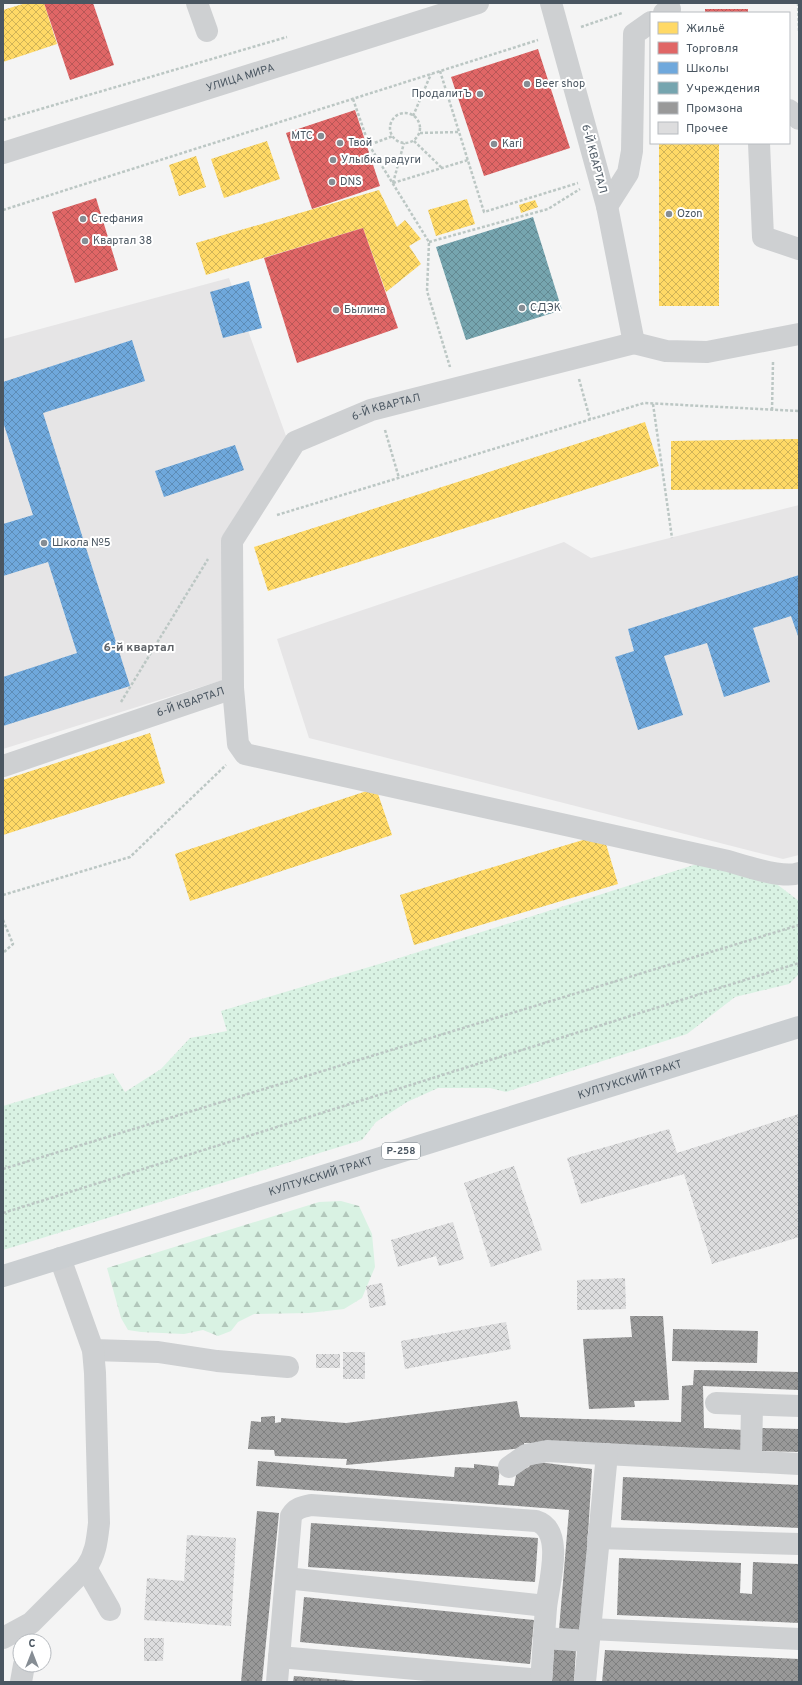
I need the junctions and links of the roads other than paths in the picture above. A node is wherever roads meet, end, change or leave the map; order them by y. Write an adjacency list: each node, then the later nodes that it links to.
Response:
1 (197, 3): 5 (street)
2 (478, 3): 9 (street, УЛИЦА МИРА)
3 (551, 3): 10 (street, 6-Й КВАРТАЛ)
4 (650, 23): 10 (street)
5 (207, 31)
6 (790, 111): 7 (street)
7 (799, 119)
8 (759, 144): 11 (street)
9 (3, 153)
10 (607, 206): 13 (street, 6-Й КВАРТАЛ)
11 (799, 249)
12 (799, 334): 13 (street)
13 (634, 344): 14 (street, 6-Й КВАРТАЛ)
14 (233, 688): 15 (street, 6-Й КВАРТАЛ); 16 (street)
15 (3, 766)
16 (799, 873)
17 (799, 1027): 18 (main road, КУЛТУКСКИЙ ТРАКТ / Р-258)
18 (60, 1258): 19 (main road, КУЛТУКСКИЙ ТРАКТ / Р-258); 20 (street)
19 (3, 1276)
20 (92, 1350): 21 (street); 31 (street)
21 (288, 1367)
22 (716, 1403): 23 (street)
23 (752, 1405): 24 (street); 26 (street)
24 (799, 1406)
25 (607, 1454): 26 (street); 28 (street); 29 (street)
26 (751, 1461): 27 (street)
27 (799, 1464)
28 (509, 1467)
29 (598, 1538): 30 (street); 36 (street)
30 (799, 1544)
31 (86, 1568): 34 (street); 35 (street)
32 (286, 1578): 33 (street); 33 (street); 40 (street)
33 (546, 1606): 38 (street)
34 (110, 1610)
35 (29, 1632): 37 (street)
36 (589, 1635): 38 (street); 39 (street); 43 (street)
37 (3, 1638)
38 (544, 1638): 41 (street)
39 (799, 1639)
40 (279, 1657): 41 (street); 42 (street)
41 (541, 1681)
42 (277, 1682)
43 (585, 1682)

